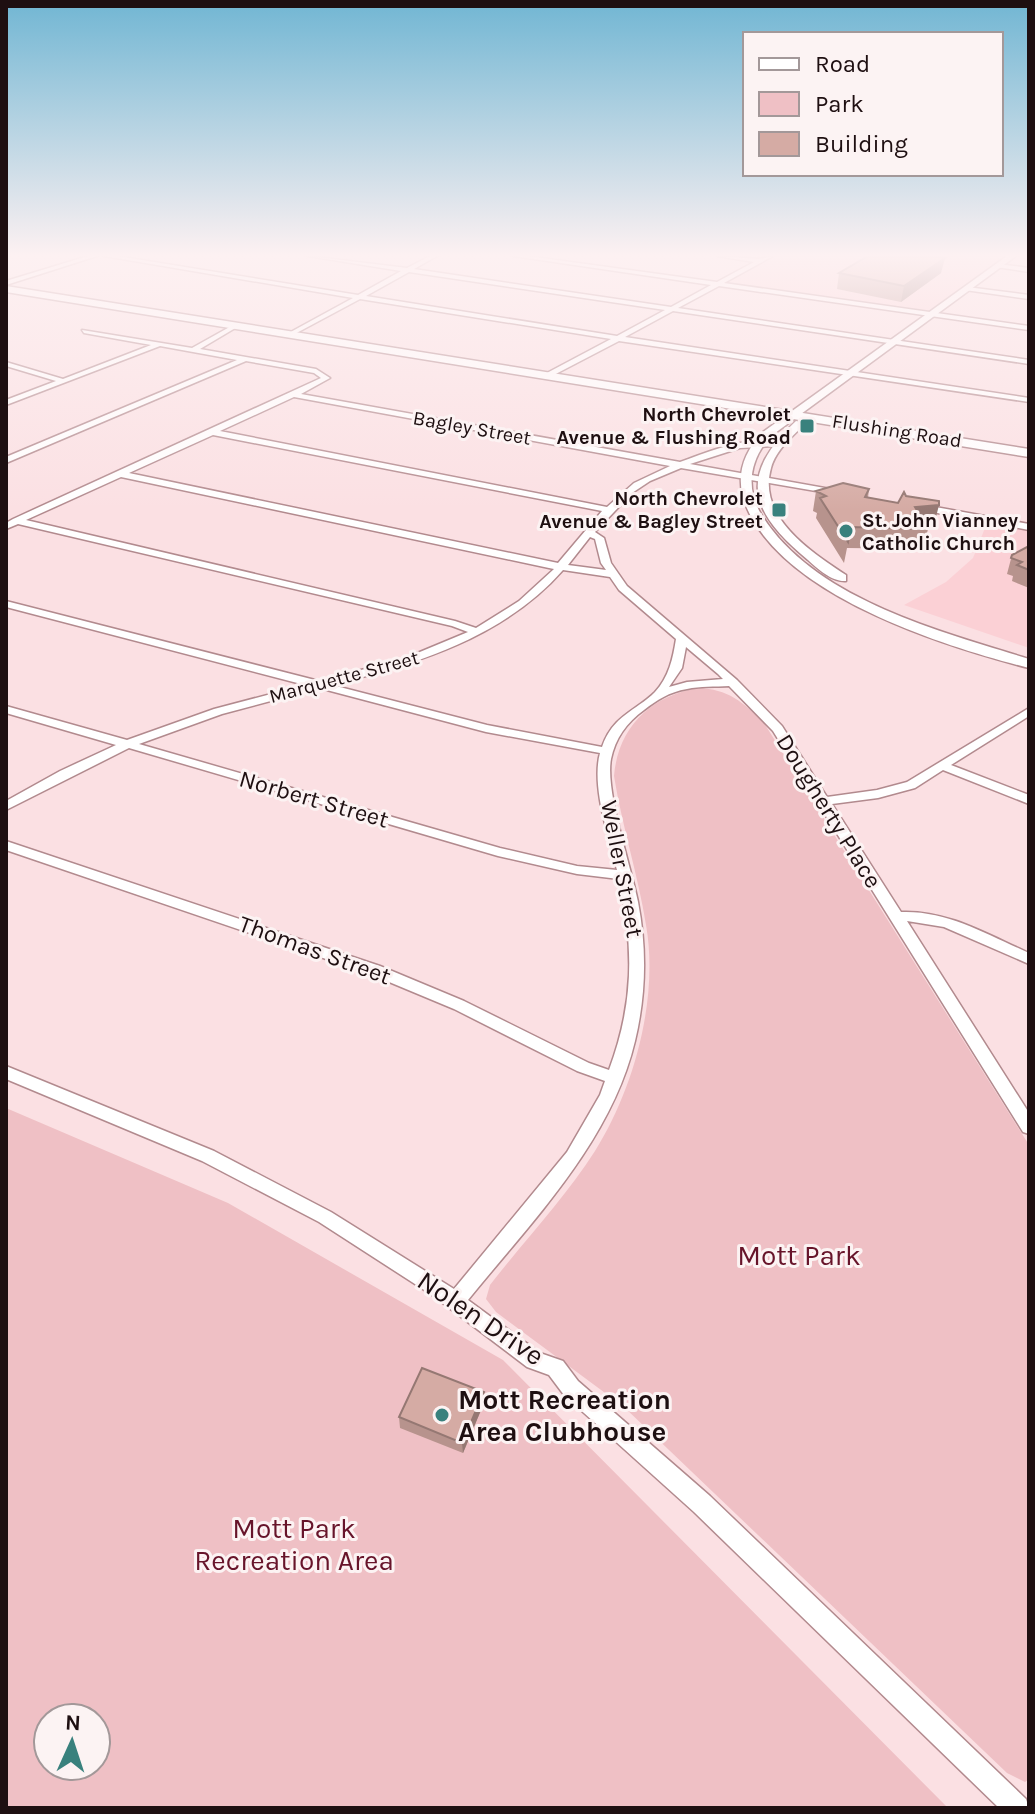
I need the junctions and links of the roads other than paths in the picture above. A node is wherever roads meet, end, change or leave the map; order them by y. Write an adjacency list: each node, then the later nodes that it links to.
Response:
1 (140, 341): 9 (street)
2 (209, 341): 10 (street)
3 (325, 341): 16 (main road, Flushing Road)
4 (611, 341): 16 (street)
5 (634, 341): 14 (street)
6 (894, 341): 8 (street); 14 (street)
7 (909, 341): 8 (street)
8 (906, 343): 12 (street); 15 (street)
9 (159, 344): 10 (street); 17 (street)
10 (193, 350): 11 (street)
11 (247, 359): 18 (street); 27 (street)
12 (1029, 362)
13 (6, 364): 17 (street)
14 (852, 372): 15 (street); 21 (street)
15 (865, 374): 19 (street); 22 (street)
16 (548, 376): 21 (main road, Flushing Road)
17 (63, 381): 20 (street)
18 (293, 395): 23 (street); 28 (street, Bagley Street)
19 (1029, 400)
20 (6, 403)
21 (792, 415): 22 (main road, Flushing Road); 24 (street)
22 (808, 417): 25 (street); 26 (main road, Flushing Road)
23 (211, 432): 29 (street); 34 (street)
24 (759, 442): 25 (street, Marquette Street); 28 (street, Marquette Street); 30 (street)
25 (775, 444): 31 (street)
26 (1029, 453)
27 (6, 460)
28 (680, 465): 30 (street, Bagley Street); 34 (street, Marquette Street)
29 (120, 474): 35 (street); 38 (street)
30 (745, 476): 31 (street, Bagley Street); 41 (street)
31 (762, 479): 32 (street, Bagley Street); 40 (street)
32 (839, 493)
33 (914, 507): 36 (street)
34 (610, 510): 37 (street, Marquette Street)
35 (11, 524): 43 (street)
36 (1029, 527)
37 (590, 533): 38 (street, Marquette Street); 39 (street, Dougherty Place)
38 (560, 567): 39 (street); 43 (street, Marquette Street)
39 (612, 574): 44 (street, Dougherty Place)
40 (849, 582): 41 (street); 45 (street)
41 (834, 588): 46 (street)
42 (6, 604): 48 (street)
43 (477, 632): 48 (street, Marquette Street)
44 (682, 638): 47 (street, Dougherty Place); 49 (street)
45 (1029, 652)
46 (1029, 664)
47 (733, 682): 49 (street); 56 (street, Dougherty Place)
48 (319, 685): 52 (street, Marquette Street); 53 (street)
49 (660, 693): 53 (street)
50 (6, 709): 52 (street, Norbert Street)
51 (1029, 711): 54 (street)
52 (128, 745): 57 (street, Marquette Street); 59 (street, Norbert Street)
53 (607, 751): 59 (street, Weller Street)
54 (943, 766): 55 (street); 56 (street)
55 (1029, 800)
56 (824, 801): 60 (street, Dougherty Place)
57 (6, 806)
58 (6, 845): 63 (street, Thomas Street)
59 (625, 875): 63 (street, Weller Street)
60 (896, 917): 61 (street); 64 (street, Dougherty Place)
61 (1029, 959)
62 (6, 1072): 65 (street, Nolen Drive)
63 (615, 1078): 65 (street, Weller Street)
64 (1029, 1127)
65 (456, 1301): 66 (street, Nolen Drive)
66 (1017, 1808)

